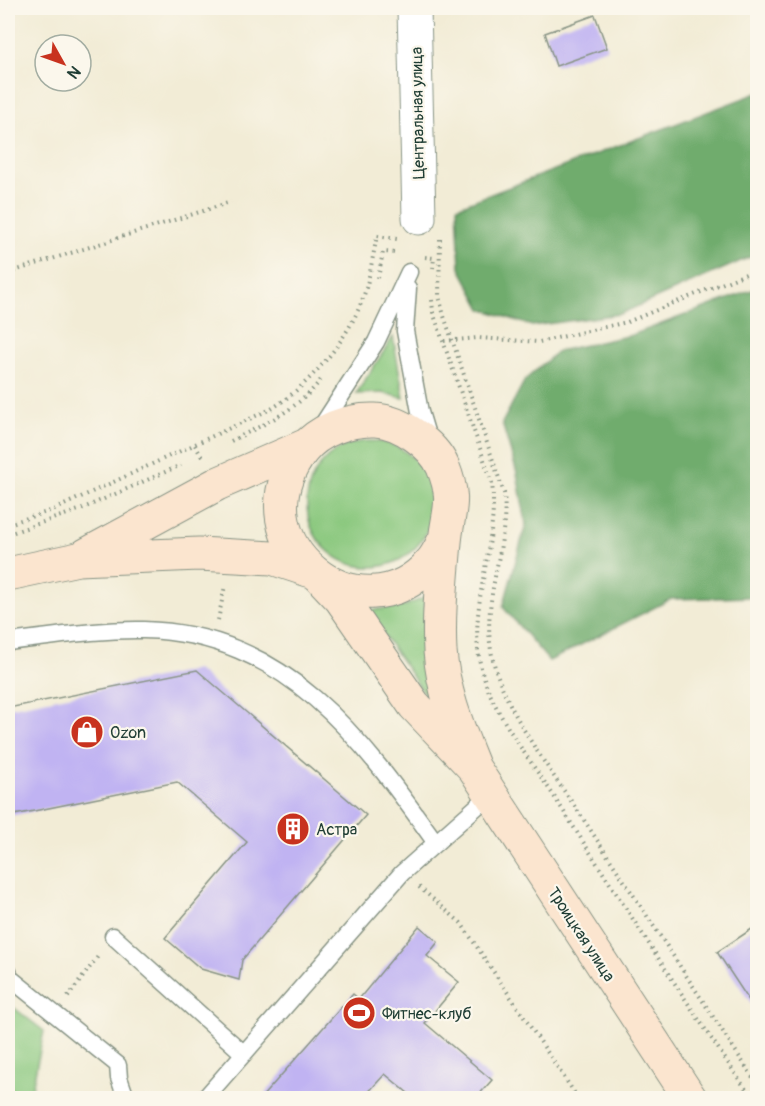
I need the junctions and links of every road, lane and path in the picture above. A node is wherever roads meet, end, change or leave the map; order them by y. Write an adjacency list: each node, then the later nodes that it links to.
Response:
1 (414, 8): 3 (street, Центральная улица)
2 (231, 202): 8 (path)
3 (419, 218)
4 (386, 237): 18 (path)
5 (440, 248): 11 (path)
6 (383, 252): 9 (path)
7 (758, 269): 11 (path)
8 (8, 273)
9 (376, 289)
10 (434, 312): 12 (path)
11 (452, 340): 12 (path); 32 (path)
12 (444, 341): 37 (path)
13 (329, 368): 14 (path)
14 (229, 442)
15 (309, 442): 17 (street); 17 (lane); 21 (street); 23 (street)
16 (210, 452): 19 (path)
17 (436, 456): 20 (street)
18 (8, 524)
19 (8, 534)
20 (445, 539): 23 (street); 25 (street)
21 (78, 559): 22 (street); 23 (street)
22 (8, 574)
23 (316, 575): 25 (street)
24 (8, 642): 26 (lane)
25 (483, 781): 26 (lane); 36 (street, Троицкая улица)
26 (436, 843): 27 (lane)
27 (402, 873): 31 (lane); 35 (path)
28 (113, 936): 30 (path); 31 (lane)
29 (8, 976): 33 (lane)
30 (64, 1002)
31 (244, 1054): 34 (lane)
32 (758, 1085)
33 (126, 1098)
34 (205, 1098)
35 (578, 1098)
36 (690, 1098)
37 (752, 1098)

